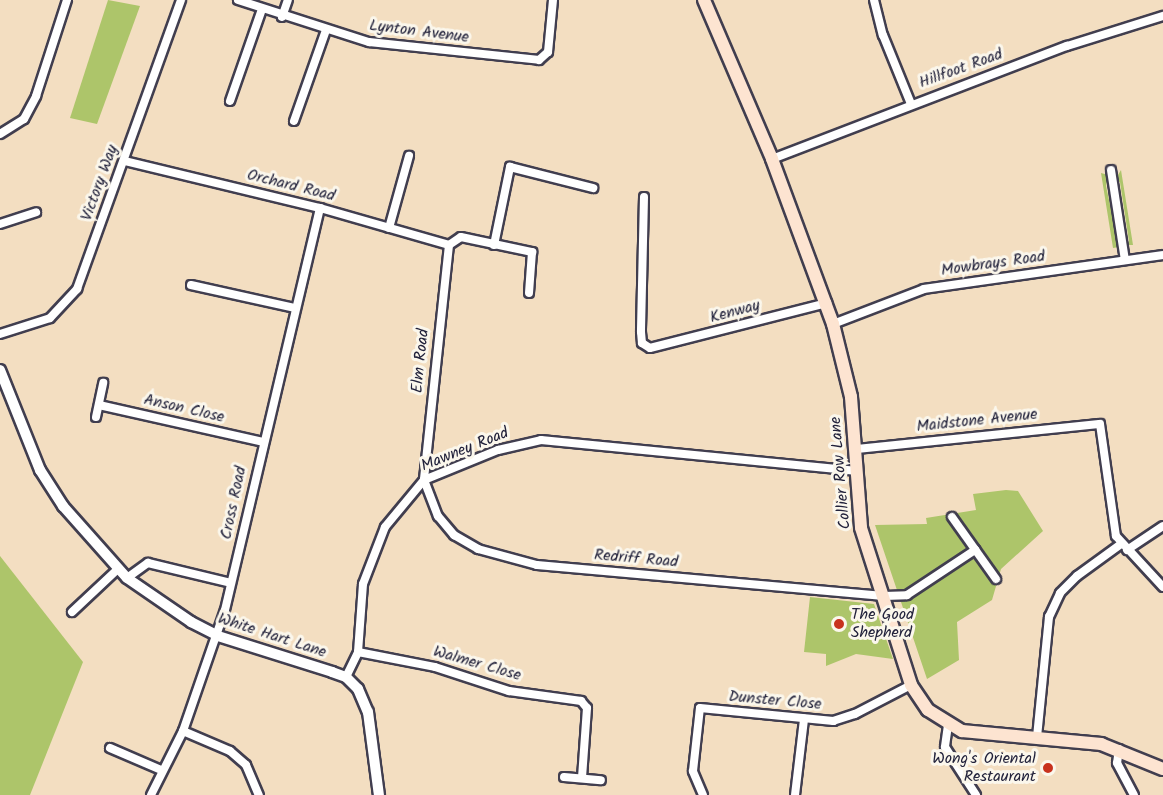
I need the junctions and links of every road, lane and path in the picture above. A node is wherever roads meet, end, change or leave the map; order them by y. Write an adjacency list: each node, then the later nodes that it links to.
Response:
1 (67, 0): 15 (street)
2 (181, 0): 18 (street, Victory Way)
3 (238, 0): 8 (street, Lynton Avenue)
4 (288, 0): 10 (street)
5 (553, 0): 11 (street, Lynton Avenue)
6 (704, 0): 17 (main road, Collier Row Lane)
7 (874, 0): 13 (street)
8 (262, 9): 10 (street, Lynton Avenue); 12 (street)
9 (1163, 16): 13 (street, Hillfoot Road)
10 (282, 17): 11 (street, Lynton Avenue)
11 (326, 30): 14 (street)
12 (230, 100)
13 (911, 104): 17 (street, Hillfoot Road)
14 (294, 121)
15 (0, 134)
16 (409, 156): 25 (street)
17 (772, 159): 32 (main road, Collier Row Lane)
18 (125, 161): 22 (street, Orchard Road); 35 (street, Victory Way)
19 (1111, 170): 29 (street)
20 (593, 188): 27 (street)
21 (644, 197): 32 (street, Kenway)
22 (320, 208): 25 (street, Orchard Road); 33 (street, Cross Road)
23 (36, 213): 24 (street)
24 (0, 224)
25 (389, 228): 26 (street, Orchard Road)
26 (449, 245): 27 (street); 43 (street, Elm Road)
27 (494, 245): 31 (street)
28 (1163, 255): 29 (street, Mowbrays Road)
29 (1125, 260): 34 (street, Mowbrays Road)
30 (191, 285): 33 (street)
31 (529, 293)
32 (826, 303): 34 (main road, Collier Row Lane)
33 (295, 308): 40 (street, Cross Road)
34 (833, 324): 41 (main road, Collier Row Lane)
35 (0, 334)
36 (0, 370): 48 (street, White Hart Lane)
37 (103, 383): 38 (street)
38 (99, 405): 39 (street); 40 (street, Anson Close)
39 (96, 417)
40 (262, 442): 51 (street, Cross Road)
41 (856, 449): 42 (main road, Collier Row Lane); 46 (street, Maidstone Avenue)
42 (857, 471): 43 (street, Mawney Road); 53 (main road, Collier Row Lane)
43 (424, 480): 53 (street, Redriff Road); 56 (street, Mawney Road)
44 (952, 517): 47 (street)
45 (1163, 526): 46 (street)
46 (1124, 547): 52 (street); 62 (street)
47 (975, 550): 50 (street); 53 (street, Redriff Road)
48 (118, 569): 49 (street, White Hart Lane); 54 (street)
49 (127, 578): 51 (street); 55 (street, White Hart Lane)
50 (996, 579)
51 (231, 584): 55 (street, Cross Road)
52 (1163, 587)
53 (884, 596): 58 (main road, Collier Row Lane)
54 (72, 612)
55 (218, 636): 57 (street, White Hart Lane); 61 (street, Cross Road)
56 (358, 652): 57 (street, Mawney Road); 68 (street, Walmer Close)
57 (346, 677): 72 (street)
58 (911, 685): 59 (street, Dunster Close); 60 (main road, Collier Row Lane)
59 (804, 719): 73 (street, Dunster Close); 74 (street)
60 (948, 724): 62 (main road, Collier Row Lane); 75 (street)
61 (183, 731): 66 (street, Cross Road); 71 (street)
62 (1037, 737): 64 (main road, Collier Row Lane)
63 (110, 748): 66 (street)
64 (1119, 749): 65 (main road, Collier Row Lane); 76 (street)
65 (1163, 769)
66 (161, 770): 70 (street, Cross Road)
67 (564, 777): 68 (street)
68 (582, 778): 69 (street)
69 (601, 780)
70 (152, 795)
71 (259, 795)
72 (379, 795)
73 (703, 795)
74 (795, 795)
75 (976, 795)
76 (1134, 795)

